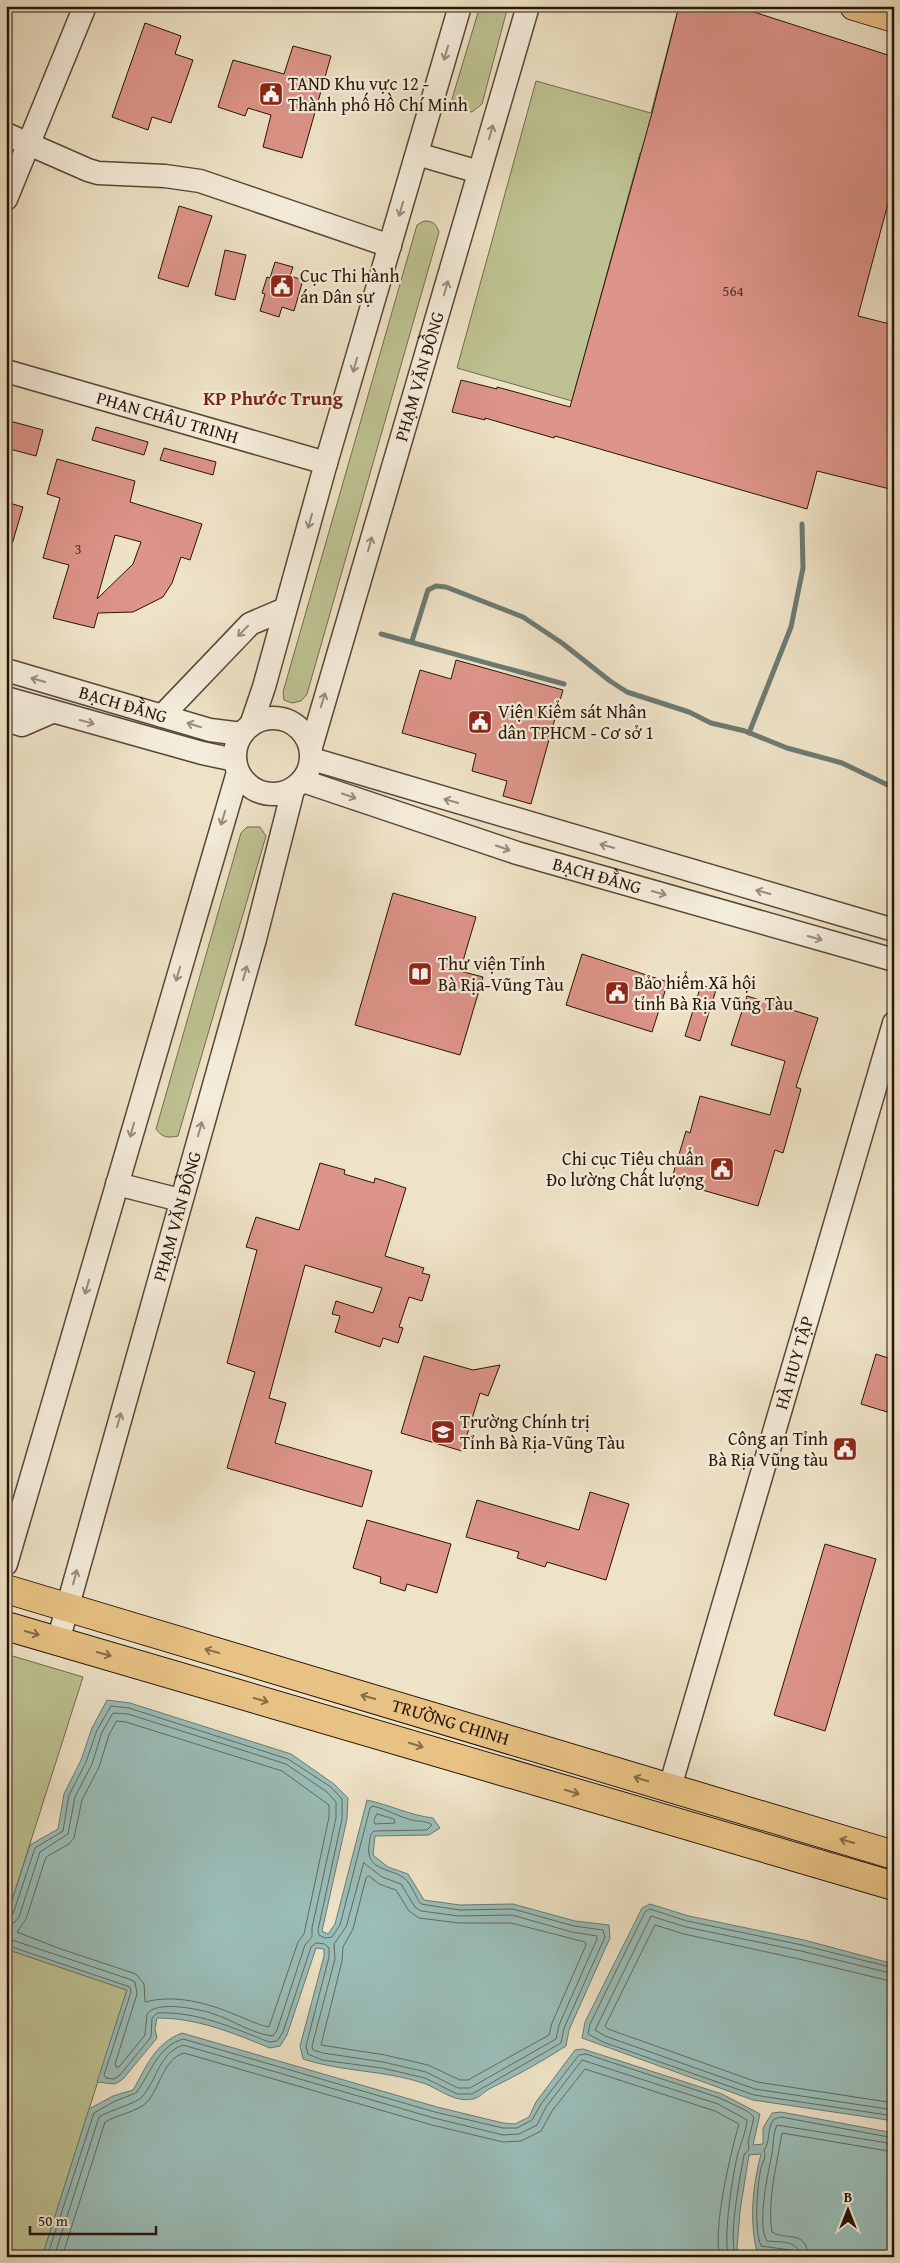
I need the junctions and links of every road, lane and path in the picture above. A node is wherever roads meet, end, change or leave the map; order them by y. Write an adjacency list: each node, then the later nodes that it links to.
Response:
1 (85, 6): 7 (street)
2 (460, 6): 8 (street, one-way to 8)
3 (528, 6): 9 (street, PHẠM VĂN ĐỒNG, one-way to 3)
4 (854, 6): 5 (main road)
5 (894, 18)
6 (6, 134): 7 (street)
7 (29, 143): 10 (street); 11 (street)
8 (417, 154): 9 (street); 11 (street, one-way to 11)
9 (479, 172): 21 (street, PHẠM VĂN ĐỒNG, one-way to 9)
10 (6, 199)
11 (390, 246): 13 (street, one-way to 13)
12 (6, 371): 13 (street, PHAN CHÂU TRINH)
13 (326, 463): 14 (street, one-way to 14)
14 (285, 610): 18 (street, one-way to 18); 20 (street)
15 (6, 670): 18 (street, BẠCH ĐẰNG, one-way to 15)
16 (6, 698): 17 (street, BẠCH ĐẰNG)
17 (52, 712): 19 (street); 22 (street, BẠCH ĐẰNG, one-way to 22)
18 (162, 716): 20 (street, BẠCH ĐẰNG, one-way to 18)
19 (6, 720)
20 (246, 730): 21 (street); 22 (street)
21 (311, 753): 23 (street); 24 (street, BẠCH ĐẰNG, one-way to 21)
22 (236, 766): 23 (street); 27 (street, one-way to 27)
23 (298, 785): 25 (street, BẠCH ĐẰNG, one-way to 25); 28 (street, PHẠM VĂN ĐỒNG, one-way to 23)
24 (894, 930)
25 (894, 960)
26 (894, 1023): 34 (street, HÀ HUY TẬP)
27 (117, 1184): 28 (street); 29 (street, one-way to 29)
28 (180, 1200): 31 (street, PHẠM VĂN ĐỒNG, one-way to 28)
29 (6, 1564)
30 (6, 1589): 31 (main road, TRƯỜNG CHINH)
31 (67, 1608): 33 (street, PHẠM VĂN ĐỒNG); 34 (main road, TRƯỜNG CHINH, one-way to 31)
32 (6, 1626): 33 (main road, TRƯỜNG CHINH, one-way to 33)
33 (58, 1641): 36 (main road, TRƯỜNG CHINH, one-way to 36)
34 (670, 1787): 35 (main road, TRƯỜNG CHINH, one-way to 34)
35 (894, 1855)
36 (894, 1886)

